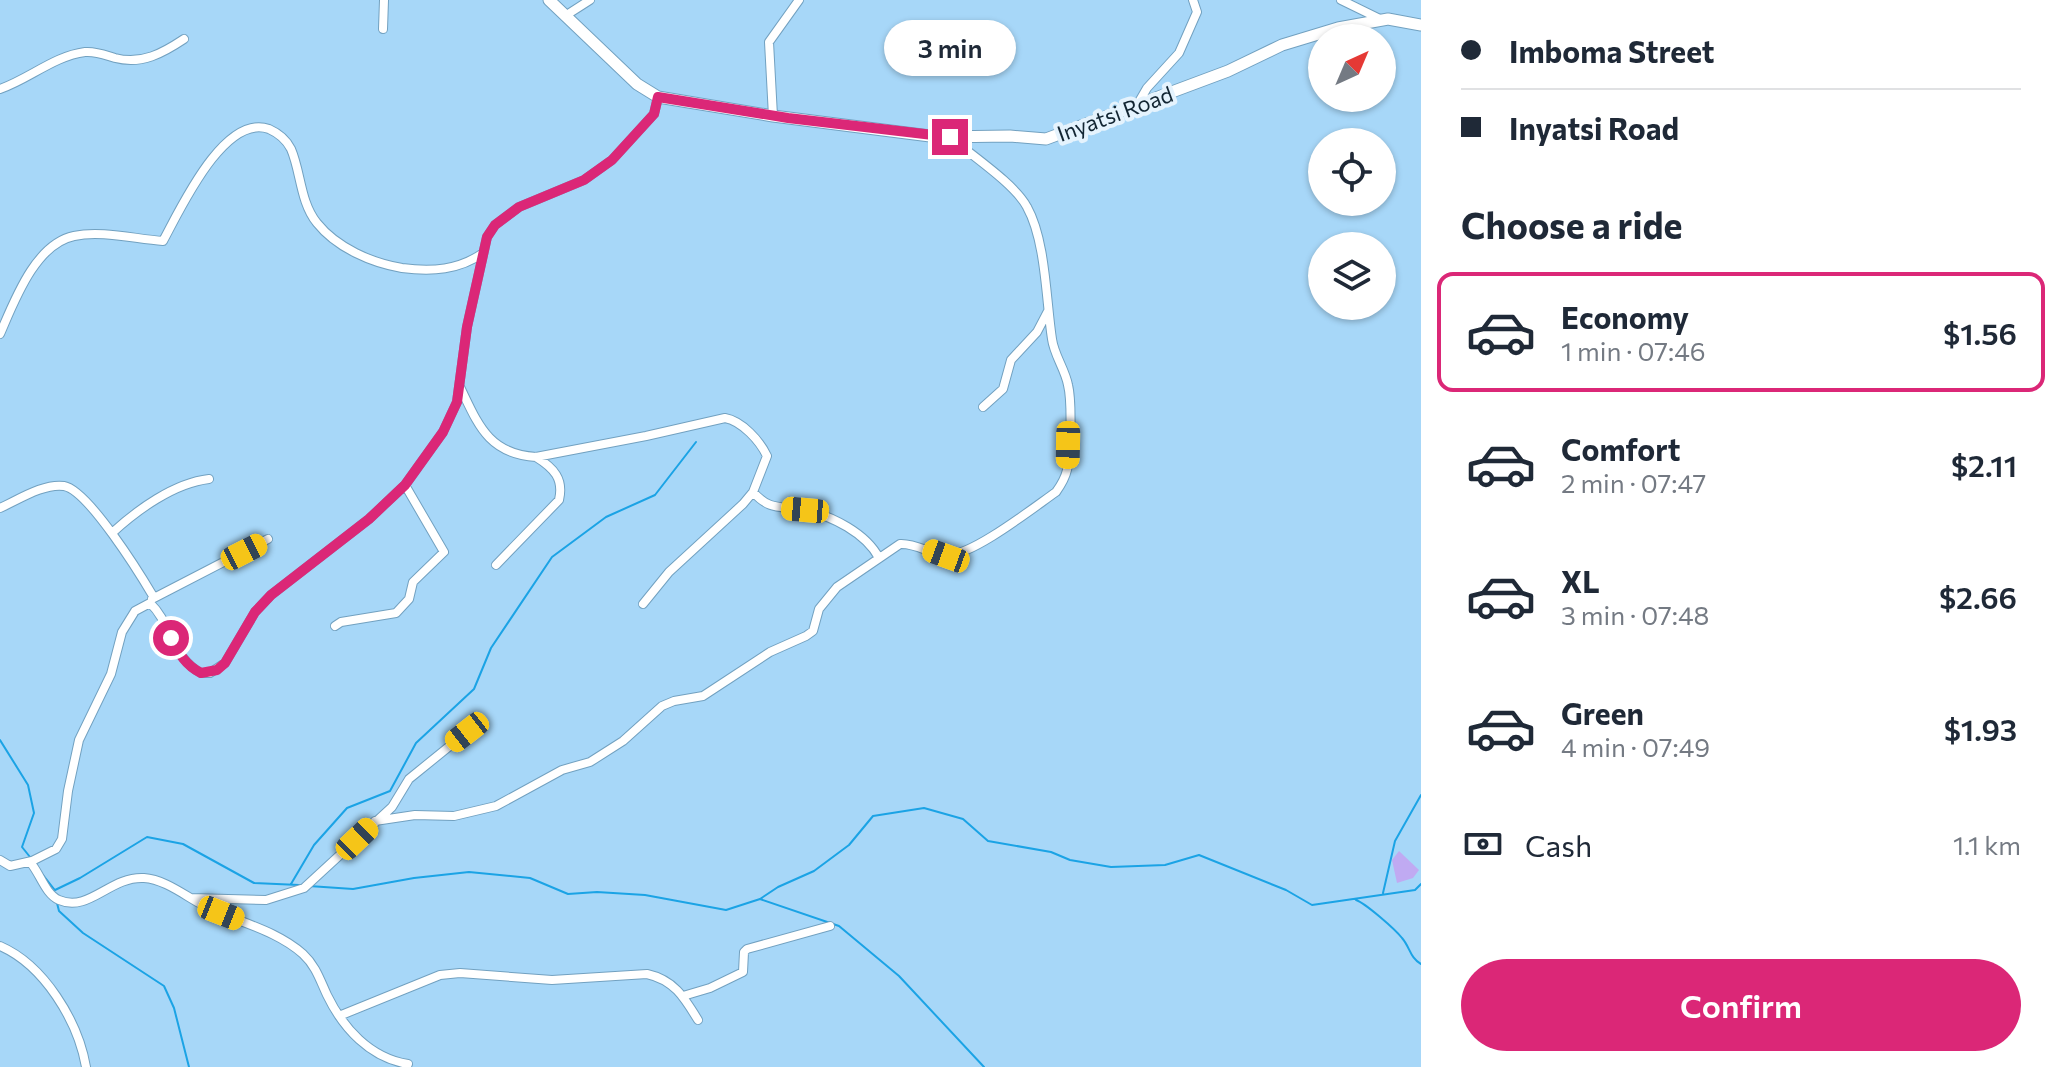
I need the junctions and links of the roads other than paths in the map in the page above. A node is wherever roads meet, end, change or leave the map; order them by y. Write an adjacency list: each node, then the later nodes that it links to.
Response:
1 (384, 0): 10 (street)
2 (549, 0): 7 (street, Inyatsi Road)
3 (590, 0): 7 (street)
4 (799, 0): 15 (street)
5 (1193, 0): 14 (street)
6 (1341, 0): 8 (street)
7 (565, 16): 13 (street, Inyatsi Road)
8 (1382, 20): 9 (street, Inyatsi Road); 14 (street, Inyatsi Road)
9 (1421, 25)
10 (383, 29)
11 (184, 39): 12 (street)
12 (0, 89)
13 (658, 97): 15 (street, Inyatsi Road); 17 (street)
14 (1136, 107): 16 (street, Inyatsi Road)
15 (773, 116): 16 (street, Inyatsi Road)
16 (950, 137): 18 (street)
17 (484, 252): 19 (street); 20 (street)
18 (1050, 307): 21 (street); 29 (street)
19 (0, 334)
20 (459, 387): 22 (street); 24 (street)
21 (983, 407)
22 (536, 457): 25 (street); 30 (street)
23 (209, 479): 27 (street)
24 (405, 485): 31 (street); 33 (street)
25 (753, 492): 29 (street); 32 (street)
26 (0, 508): 27 (street)
27 (112, 533): 31 (street)
28 (268, 539): 31 (street)
29 (879, 558): 35 (street)
30 (496, 565)
31 (152, 600): 37 (street)
32 (643, 604)
33 (335, 626)
34 (467, 732): 35 (street)
35 (375, 821): 38 (street)
36 (0, 860): 37 (street)
37 (34, 860): 38 (street)
38 (191, 898): 42 (street)
39 (830, 926): 41 (street)
40 (0, 946): 45 (street)
41 (683, 996): 42 (street); 43 (street)
42 (339, 1016): 44 (street)
43 (698, 1020)
44 (408, 1064)
45 (86, 1067)

